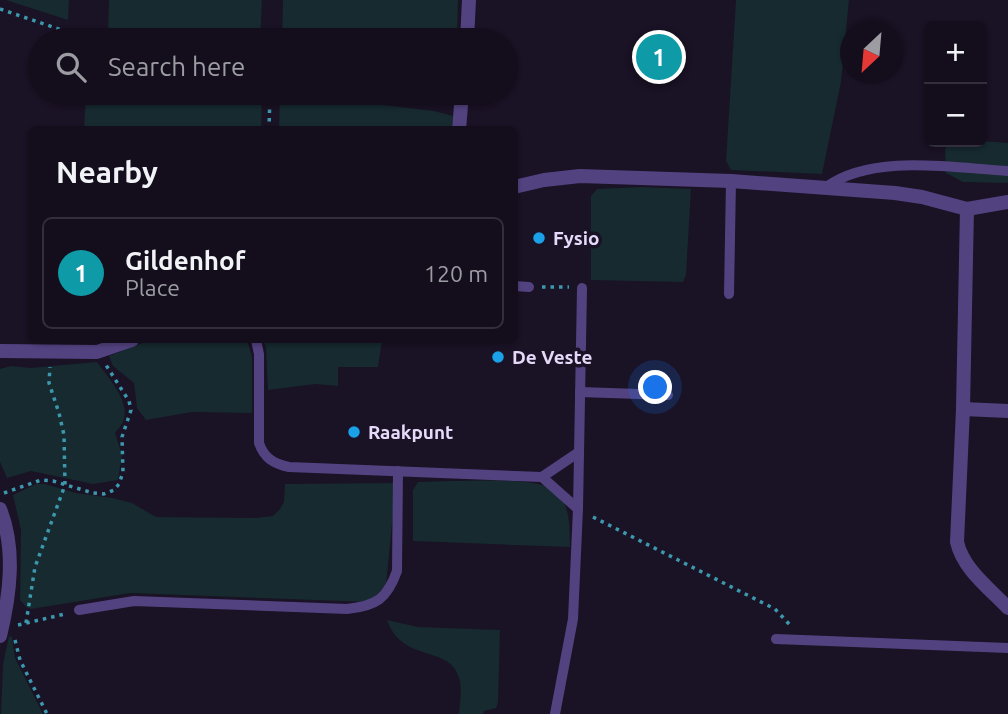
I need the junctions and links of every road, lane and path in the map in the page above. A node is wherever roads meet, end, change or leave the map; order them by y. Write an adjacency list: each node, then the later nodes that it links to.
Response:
1 (469, 0): 4 (street)
2 (0, 9): 3 (path)
3 (56, 28)
4 (468, 28)
5 (270, 105): 7 (path)
6 (461, 105): 8 (street)
7 (269, 126)
8 (459, 126)
9 (1008, 171): 12 (lane)
10 (731, 181): 11 (street); 12 (street); 18 (lane)
11 (518, 186)
12 (826, 187): 14 (street)
13 (1008, 202): 14 (street)
14 (967, 209): 26 (street)
15 (518, 286): 16 (lane)
16 (529, 287): 17 (path)
17 (582, 288): 24 (lane)
18 (729, 294)
19 (123, 343): 23 (street)
20 (256, 343): 29 (lane)
21 (0, 351): 22 (street)
22 (52, 352): 23 (street); 31 (path)
23 (97, 352): 31 (path)
24 (580, 392): 25 (lane); 28 (lane)
25 (668, 395)
26 (963, 408): 27 (street); 35 (street)
27 (1008, 411)
28 (579, 452): 30 (lane); 34 (lane)
29 (398, 471): 30 (lane); 36 (lane)
30 (542, 477): 34 (lane)
31 (65, 485): 32 (path); 38 (path)
32 (0, 495)
33 (0, 509): 37 (street)
34 (578, 509): 41 (path); 44 (lane)
35 (1008, 607)
36 (79, 610): 38 (path)
37 (9, 622): 38 (path); 39 (street); 43 (path)
38 (26, 623)
39 (0, 636)
40 (776, 639): 41 (lane)
41 (804, 639): 42 (lane)
42 (1008, 648)
43 (47, 714)
44 (555, 714)

